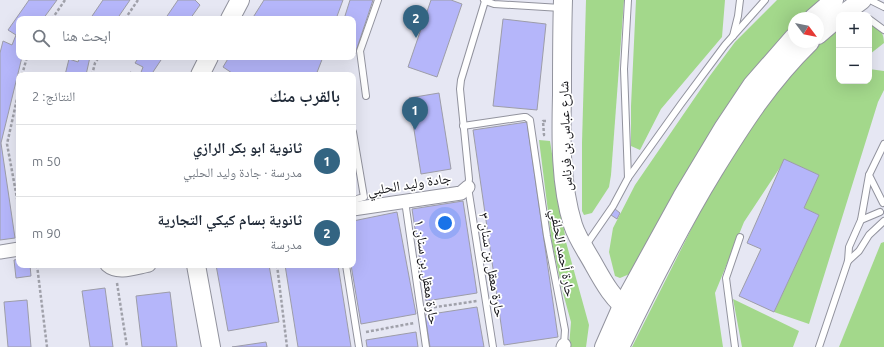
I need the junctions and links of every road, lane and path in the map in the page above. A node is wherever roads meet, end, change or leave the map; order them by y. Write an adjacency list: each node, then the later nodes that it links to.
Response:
1 (65, 0): 14 (path)
2 (138, 0): 15 (path)
3 (240, 0): 16 (main road)
4 (378, 0): 27 (lane)
5 (628, 0): 35 (lane)
6 (740, 0): 20 (lane)
7 (766, 0): 20 (lane)
8 (870, 0): 11 (lane)
9 (484, 1): 10 (lane); 30 (lane, حارة معقل بن سنان ٣)
10 (563, 4): 47 (main road, شارع عباس بن فرناس)
11 (884, 7)
12 (846, 10): 13 (main road); 18 (main road)
13 (824, 15)
14 (54, 16)
15 (127, 16)
16 (232, 16)
17 (872, 21): 19 (lane)
18 (824, 30)
19 (884, 30)
20 (732, 38): 35 (lane)
21 (788, 44): 58 (main road)
22 (804, 48): 58 (main road)
23 (26, 60): 25 (path)
24 (97, 60): 26 (path)
25 (23, 72)
26 (93, 72)
27 (366, 96)
28 (16, 104): 37 (path)
29 (548, 121): 31 (path)
30 (463, 126): 36 (lane, حارة معقل بن سنان ٣); 61 (lane, حارة أحمد الحلفي)
31 (544, 135)
32 (884, 144): 34 (lane)
33 (356, 150): 38 (lane)
34 (869, 176): 40 (lane); 44 (lane)
35 (628, 178): 47 (lane)
36 (468, 187): 39 (street, جادة وليد الحلبي); 56 (lane, حارة معقل بن سنان ٣)
37 (16, 193)
38 (356, 199)
39 (405, 201): 41 (street, جادة وليد الحلبي); 57 (lane, حارة معقل بن سنان ١)
40 (884, 202): 42 (lane)
41 (356, 209)
42 (880, 212): 43 (lane); 44 (lane)
43 (884, 218)
44 (861, 220): 50 (lane)
45 (884, 221): 50 (lane)
46 (740, 237): 71 (lane)
47 (584, 247): 58 (main road, شارع عباس بن فرناس)
48 (16, 249): 49 (street)
49 (0, 252)
50 (848, 262): 72 (lane)
51 (37, 268): 62 (path)
52 (111, 268): 63 (path)
53 (197, 268): 64 (main road)
54 (277, 268): 65 (path)
55 (346, 268): 60 (lane)
56 (486, 300): 57 (path); 68 (lane, حارة معقل بن سنان ٣)
57 (420, 309): 59 (lane, حارة معقل بن سنان ١)
58 (629, 310): 69 (main road); 70 (main road)
59 (422, 322): 60 (path); 67 (lane, حارة معقل بن سنان ١)
60 (357, 334): 66 (lane)
61 (564, 346)
62 (47, 347)
63 (127, 347)
64 (211, 347)
65 (287, 347)
66 (359, 347)
67 (426, 347)
68 (493, 347)
69 (604, 347)
70 (620, 347)
71 (735, 347)
72 (819, 347)

